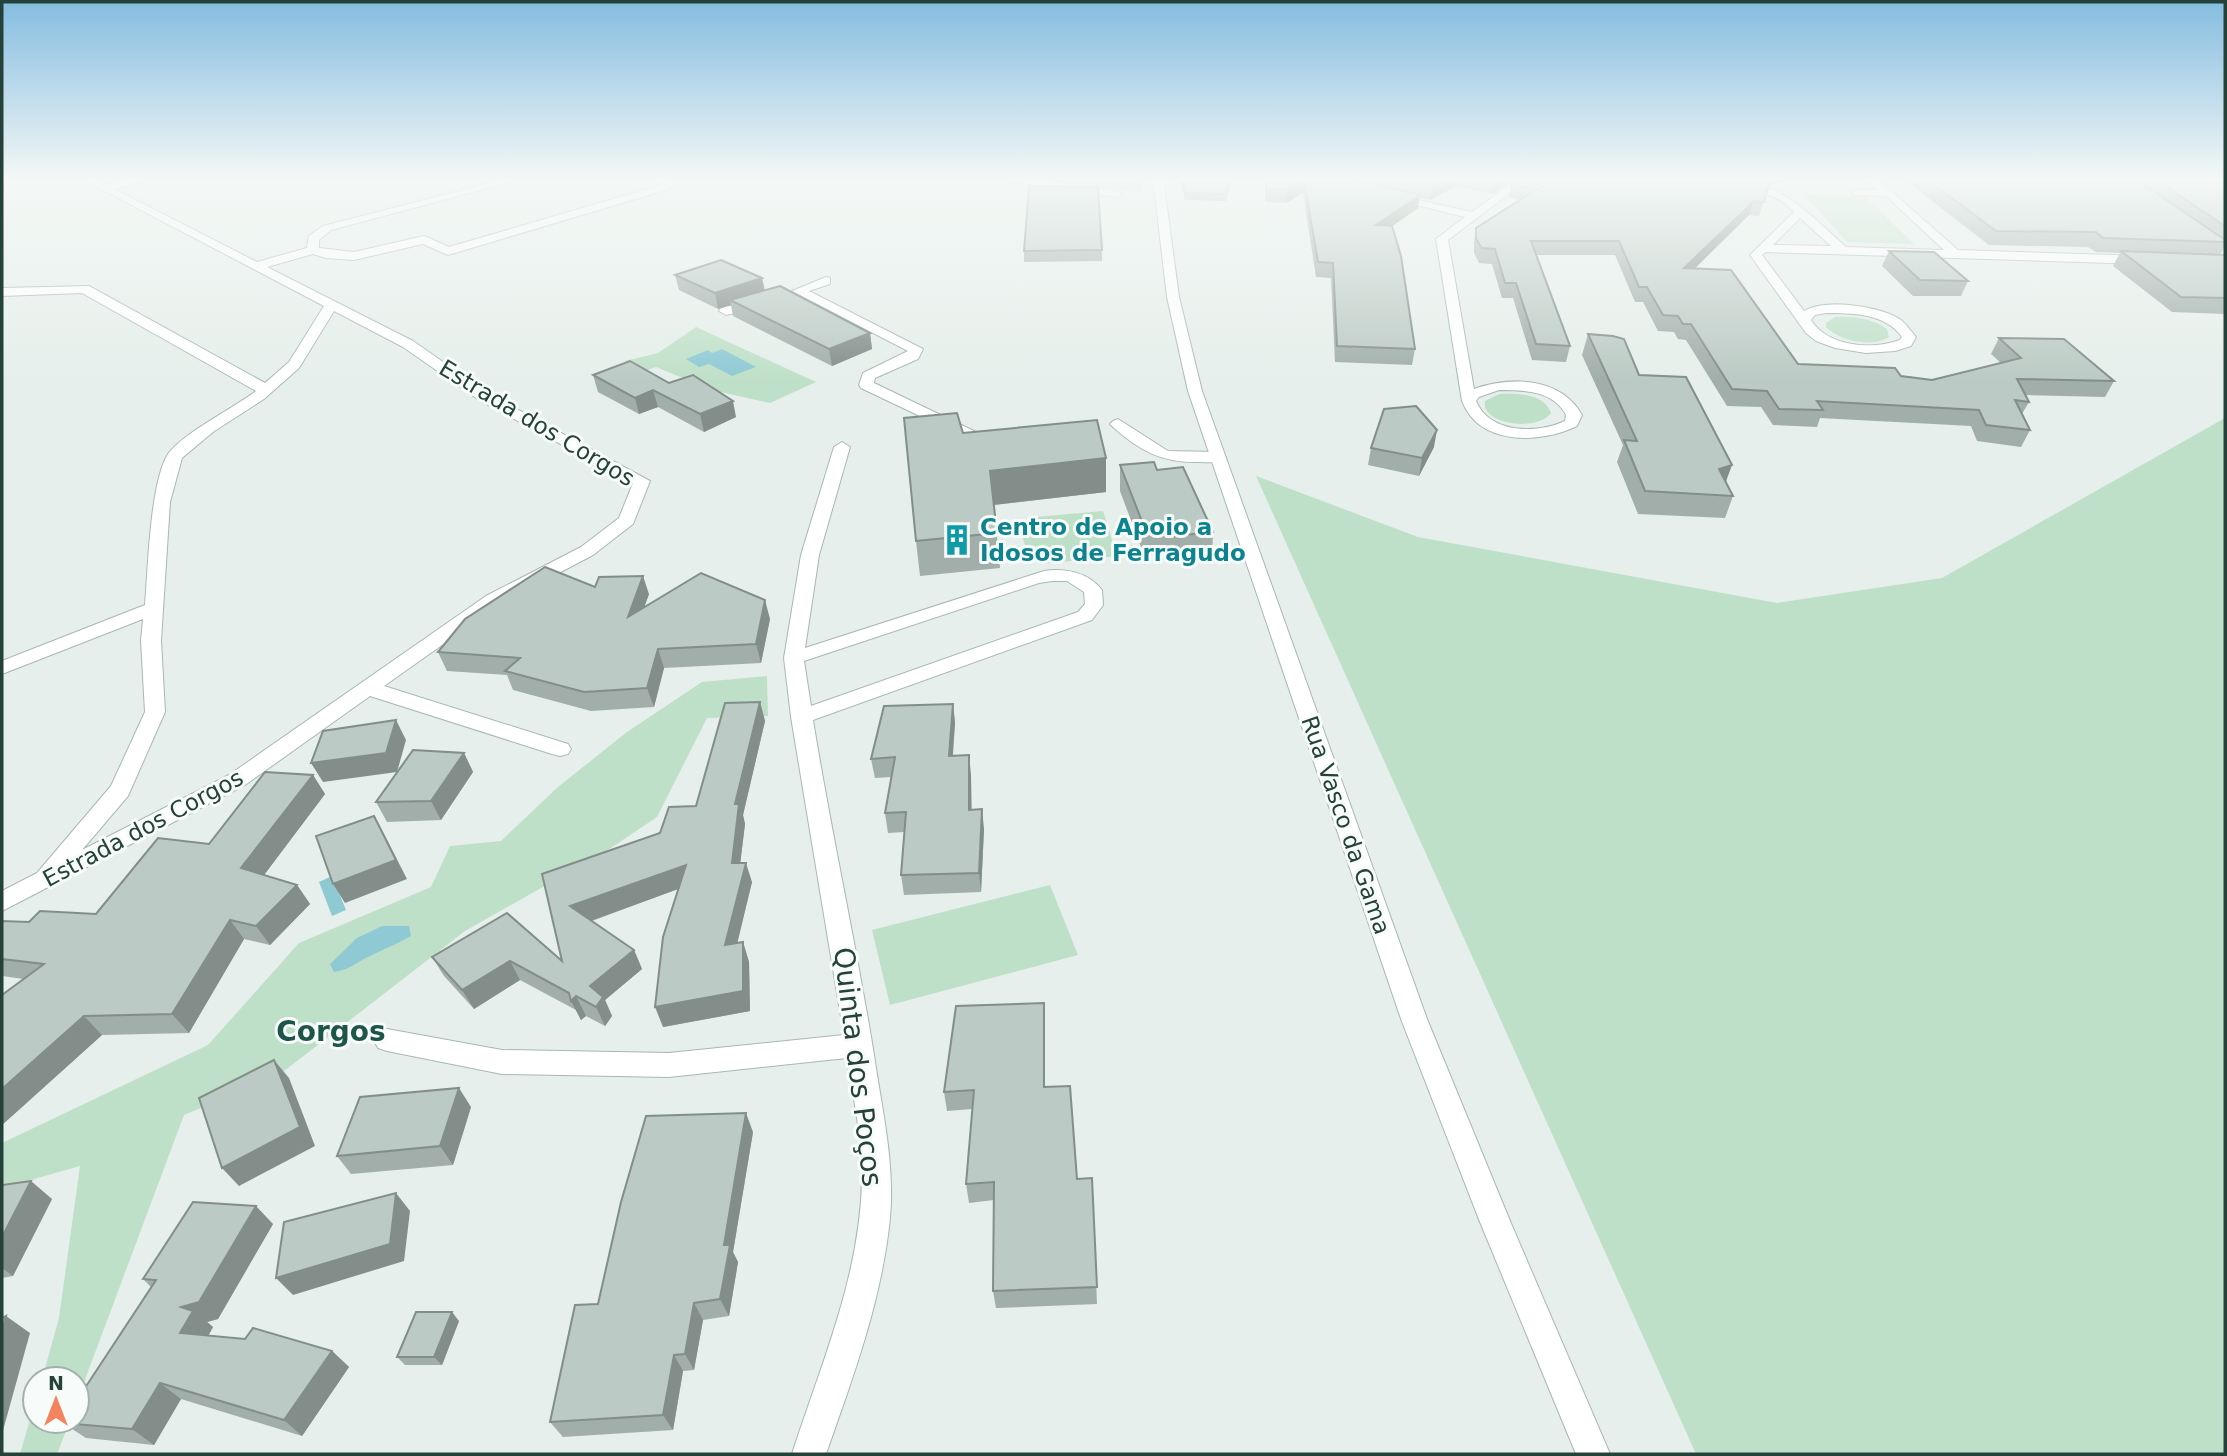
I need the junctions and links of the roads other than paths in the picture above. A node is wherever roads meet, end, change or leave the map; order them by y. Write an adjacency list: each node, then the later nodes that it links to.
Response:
1 (217, 246): 15 (street, Estrada dos Corgos)
2 (313, 246): 11 (street)
3 (404, 246): 11 (street)
4 (437, 246): 5 (street)
5 (465, 246)
6 (1165, 246): 31 (street, Rua Vasco da Gama)
7 (1443, 246): 24 (street)
8 (1838, 246): 12 (street)
9 (1946, 246): 13 (street)
10 (1765, 248): 12 (street); 19 (street)
11 (313, 250): 15 (street)
12 (1842, 250): 13 (street)
13 (1955, 254): 14 (street)
14 (2156, 261)
15 (256, 266): 20 (street, Estrada dos Corgos)
16 (826, 281): 18 (street)
17 (2, 292): 26 (street)
18 (786, 294): 22 (street); 29 (street)
19 (1787, 295): 21 (street); 23 (street)
20 (331, 304): 26 (street); 35 (street, Estrada dos Corgos)
21 (1826, 309): 23 (street); 23 (street)
22 (726, 312)
23 (1804, 320)
24 (1464, 364): 25 (street); 27 (street)
25 (1497, 386): 27 (street); 27 (street)
26 (266, 390): 32 (street)
27 (1469, 401)
28 (1118, 424): 31 (street)
29 (973, 436)
30 (842, 447): 33 (street)
31 (1218, 457): 43 (street, Rua Vasco da Gama)
32 (153, 608): 34 (street); 38 (street)
33 (794, 658): 36 (street, Quinta dos Poços); 36 (street)
34 (2, 668)
35 (367, 688): 37 (street); 38 (street, Estrada dos Corgos)
36 (801, 717): 41 (street, Quinta dos Poços)
37 (560, 749)
38 (40, 883): 39 (street, Estrada dos Corgos)
39 (2, 902)
40 (387, 1040): 41 (street)
41 (859, 1045): 42 (street, Quinta dos Poços)
42 (809, 1454)
43 (1592, 1454)

